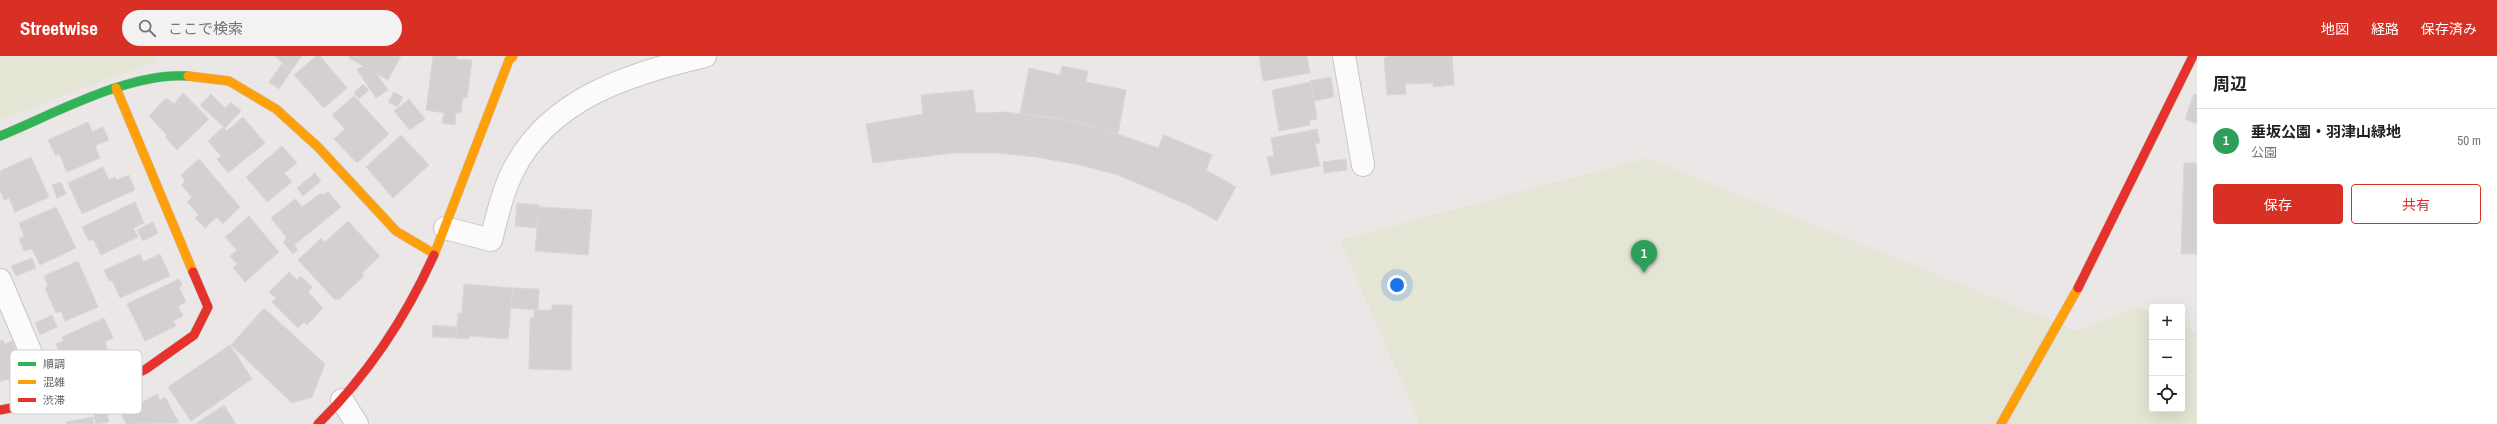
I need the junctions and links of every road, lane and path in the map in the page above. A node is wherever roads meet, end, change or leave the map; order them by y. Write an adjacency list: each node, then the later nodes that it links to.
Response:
1 (705, 56): 8 (street)
2 (1344, 56): 7 (street)
3 (2193, 56): 18 (street)
4 (509, 58): 8 (street)
5 (116, 88): 6 (street); 9 (street); 12 (street)
6 (0, 136)
7 (1363, 165)
8 (445, 228): 9 (street)
9 (433, 253): 13 (street)
10 (0, 280): 11 (street)
11 (30, 350)
12 (142, 371)
13 (342, 400): 16 (street); 17 (street)
14 (10, 408): 15 (street)
15 (0, 410)
16 (318, 424)
17 (357, 424)
18 (2001, 424)

